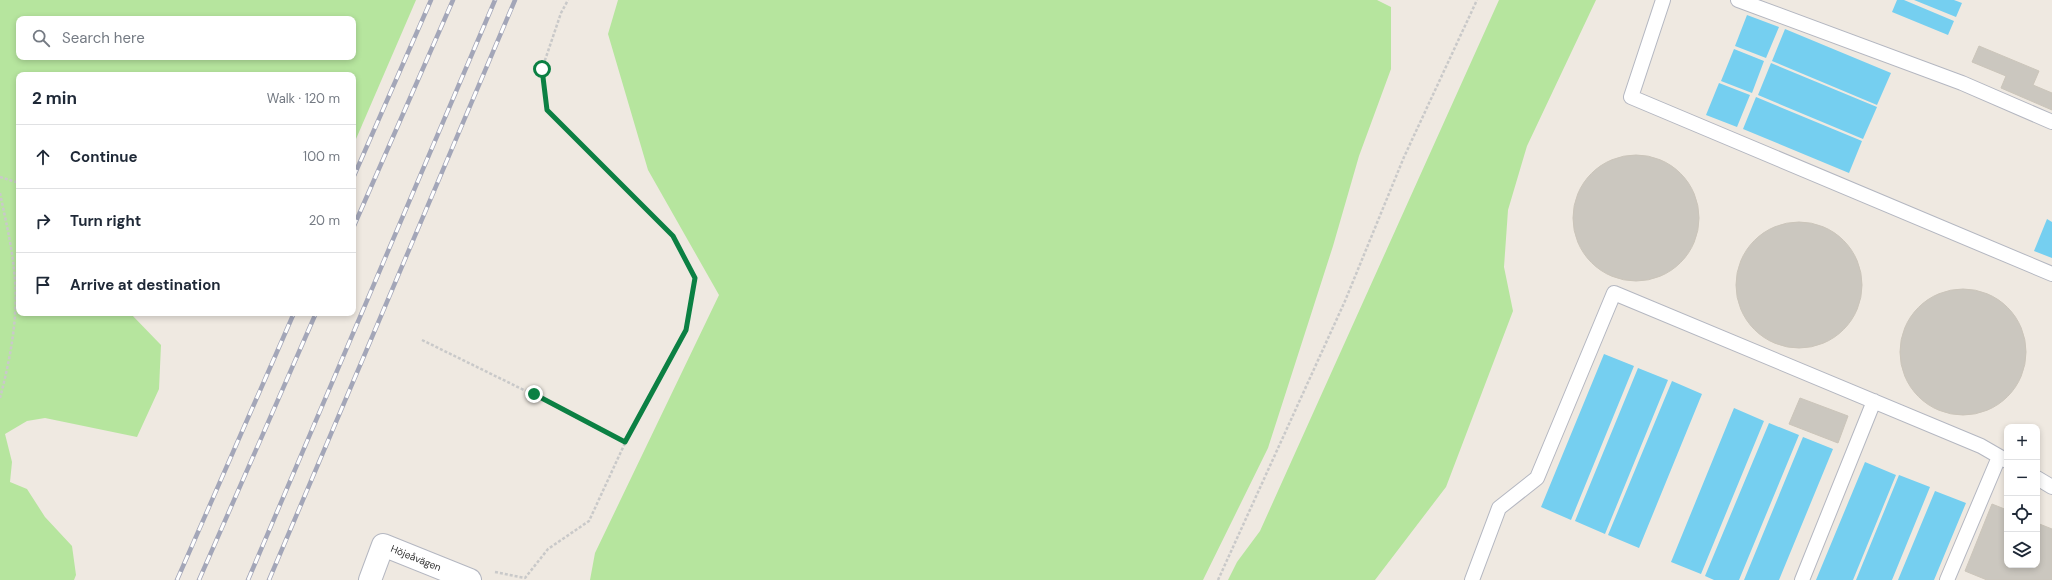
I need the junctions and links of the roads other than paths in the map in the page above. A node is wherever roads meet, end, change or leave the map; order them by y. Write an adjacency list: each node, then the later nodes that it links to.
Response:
1 (1663, 0): 4 (lane)
2 (1738, 0): 3 (lane)
3 (2052, 122)
4 (2052, 274)
5 (1874, 401): 6 (lane); 11 (lane); 12 (lane)
6 (2003, 459): 13 (lane)
7 (2040, 480): 8 (lane)
8 (2052, 487)
9 (370, 580): 10 (street, Höjeåvägen)
10 (470, 580)
11 (1472, 580)
12 (1802, 580)
13 (1947, 580)

